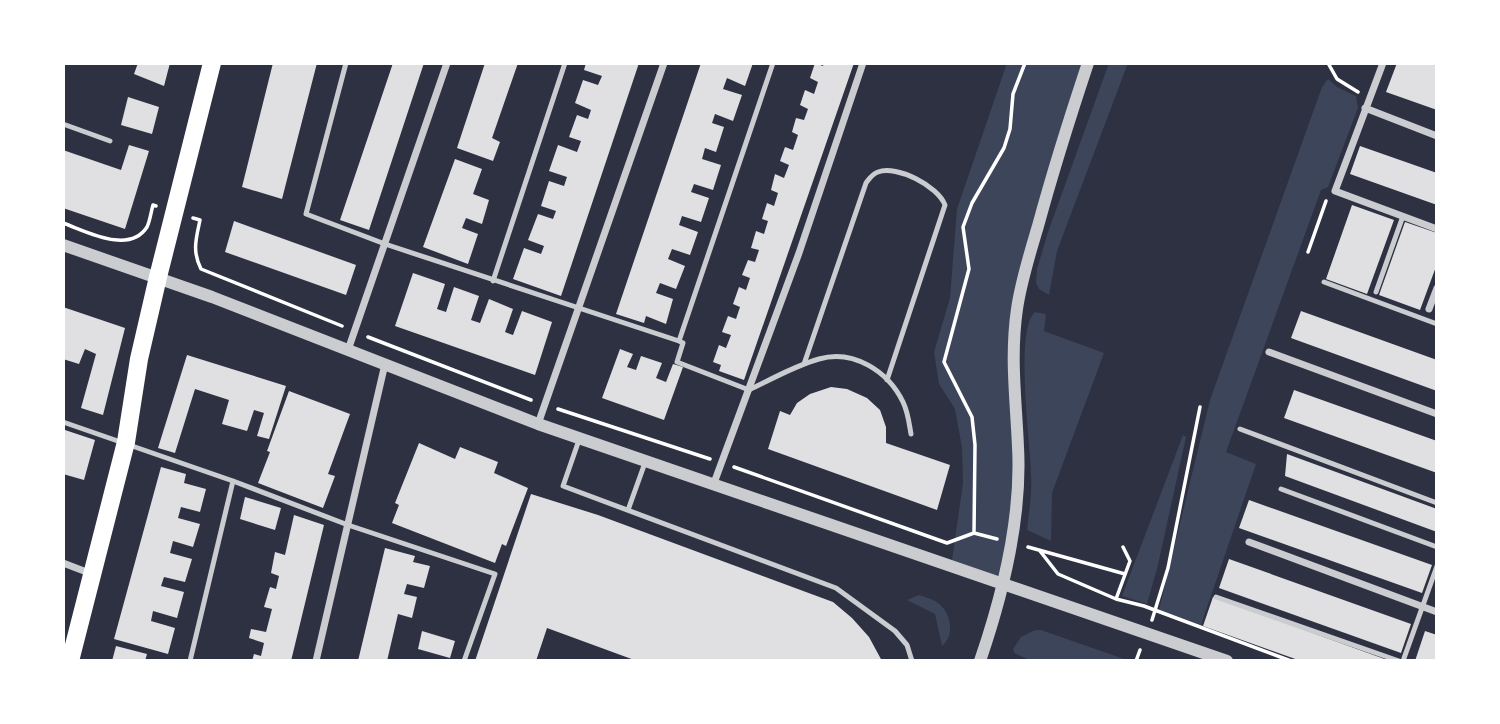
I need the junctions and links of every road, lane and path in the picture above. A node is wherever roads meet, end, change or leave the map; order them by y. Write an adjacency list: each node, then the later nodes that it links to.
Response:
1 (212, 63): 17 (main road)
2 (346, 63): 21 (lane)
3 (447, 63): 21 (street)
4 (565, 63): 25 (lane)
5 (664, 63): 29 (street)
6 (773, 63): 33 (lane)
7 (863, 63): 39 (street)
8 (1025, 63): 50 (path)
9 (1088, 63): 64 (street)
10 (1328, 63): 12 (path)
11 (1383, 63): 12 (street)
12 (1365, 108): 14 (street); 16 (street)
13 (63, 124): 15 (lane)
14 (1437, 136)
15 (110, 141)
16 (1335, 191): 18 (street); 23 (path)
17 (174, 212): 19 (path); 24 (main road); 32 (path)
18 (1403, 216): 20 (street); 28 (lane)
19 (63, 223)
20 (1437, 229)
21 (385, 244): 25 (lane); 32 (street)
22 (63, 245): 24 (street)
23 (1308, 252)
24 (158, 277): 34 (street); 48 (main road)
25 (492, 281): 29 (lane)
26 (1324, 282): 31 (lane)
27 (1437, 288): 30 (street)
28 (1376, 292)
29 (579, 309): 33 (lane); 40 (street)
30 (1429, 309)
31 (1437, 324)
32 (355, 331): 34 (street); 40 (path)
33 (679, 341): 39 (lane)
34 (348, 351): 36 (street)
35 (1269, 352): 42 (street)
36 (385, 364): 44 (street); 56 (street)
37 (804, 364): 38 (lane); 38 (lane); 39 (lane)
38 (887, 380): 46 (lane)
39 (749, 390): 50 (street)
40 (545, 406): 44 (street); 50 (path)
41 (1200, 407): 68 (path)
42 (1437, 414)
43 (63, 422): 48 (lane)
44 (538, 424): 47 (street)
45 (1240, 429): 54 (lane)
46 (911, 433)
47 (579, 438): 49 (street); 55 (lane)
48 (125, 442): 51 (lane); 62 (main road)
49 (646, 460): 52 (street); 55 (lane)
50 (722, 463): 52 (street)
51 (233, 481): 56 (lane); 72 (lane)
52 (715, 483): 64 (street)
53 (1281, 489): 59 (lane)
54 (1437, 502)
55 (628, 510): 75 (lane)
56 (348, 525): 73 (street); 74 (lane)
57 (1249, 542): 67 (street)
58 (1123, 547): 63 (path)
59 (1437, 547)
60 (63, 563): 62 (street)
61 (1437, 566): 67 (lane)
62 (93, 574): 71 (main road)
63 (1125, 574): 66 (path); 66 (path)
64 (1002, 583): 76 (street); 78 (street)
65 (1216, 597): 80 (lane)
66 (1116, 599): 68 (path)
67 (1423, 607): 69 (street); 80 (lane)
68 (1155, 611): 79 (path)
69 (1437, 612)
70 (1140, 652): 77 (path)
71 (70, 661)
72 (190, 661)
73 (316, 661)
74 (464, 661)
75 (912, 661)
76 (980, 661)
77 (1136, 661)
78 (1227, 661)
79 (1291, 661)
80 (1401, 661)

